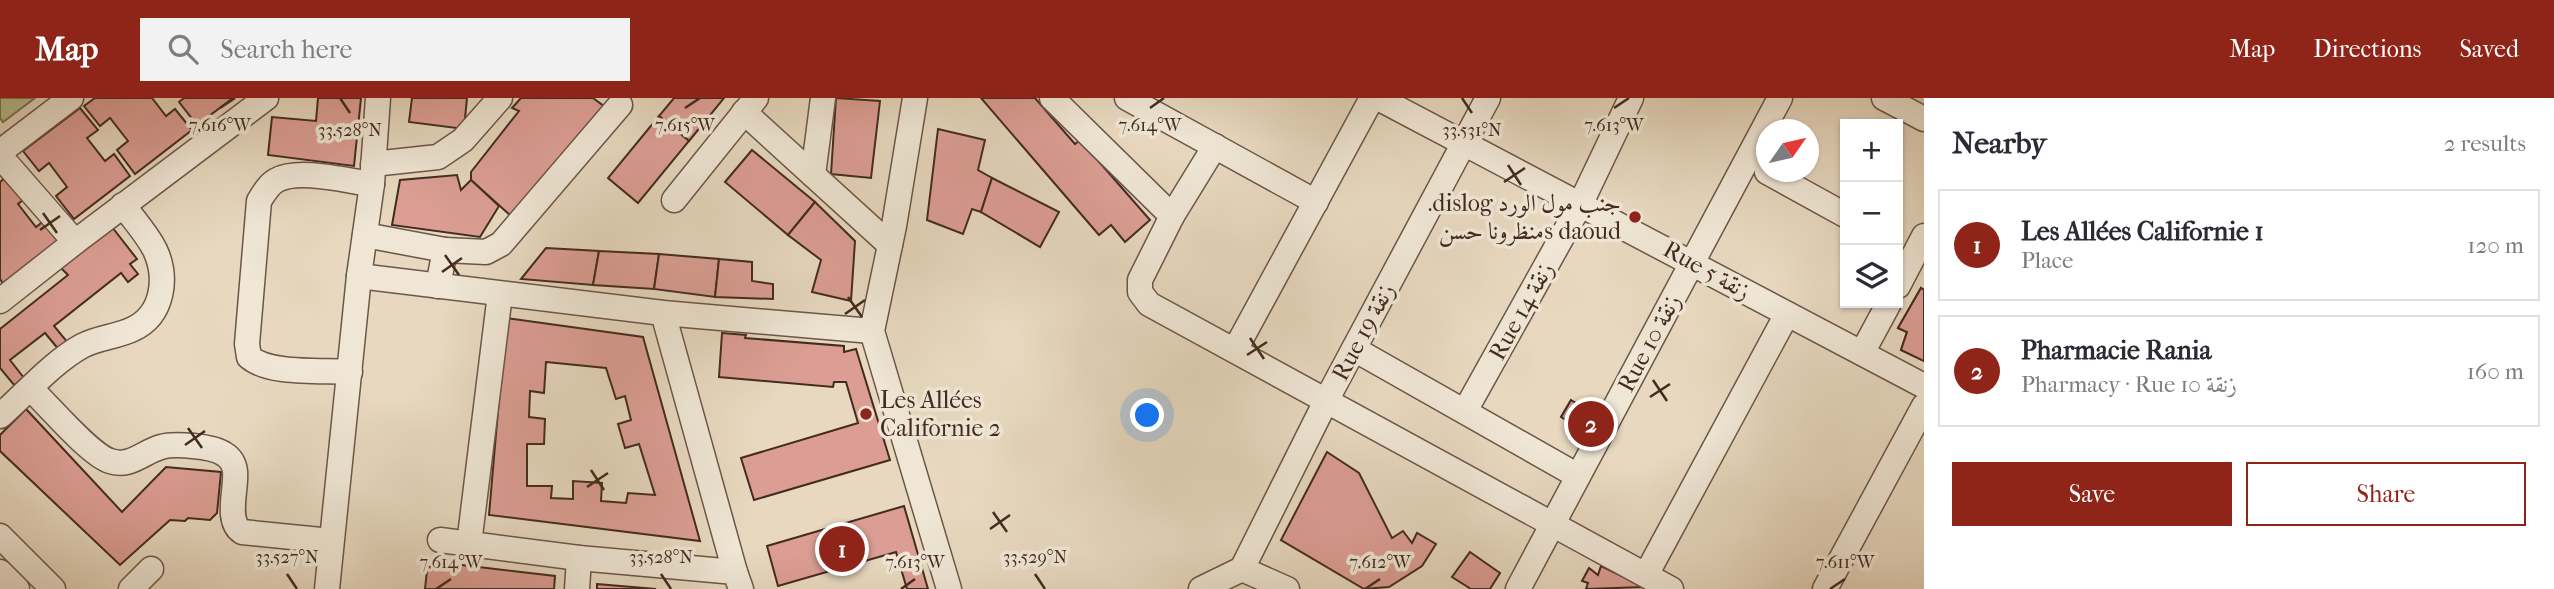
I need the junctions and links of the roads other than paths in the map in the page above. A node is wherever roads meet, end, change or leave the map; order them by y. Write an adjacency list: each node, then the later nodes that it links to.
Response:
1 (71, 98): 21 (street)
2 (266, 98): 29 (street)
3 (378, 98): 22 (street)
4 (823, 98): 24 (street)
5 (915, 98): 35 (street)
6 (1052, 98): 31 (street)
7 (1126, 98): 20 (street)
8 (1372, 98): 27 (street)
9 (1378, 98): 19 (street, Rue 5 زنقة)
10 (1488, 98): 19 (street, Rue 19 زنقة)
11 (1631, 98): 28 (street, Rue 14 زنقة)
12 (1780, 98): 17 (street, Rue 10 زنقة)
13 (1884, 98): 18 (street)
14 (498, 99): 22 (street)
15 (619, 100): 36 (street)
16 (750, 105): 24 (street); 26 (street)
17 (1774, 119)
18 (1924, 119)
19 (1463, 142): 28 (street, Rue 5 زنقة); 47 (street, Rue 19 زنقة)
20 (1215, 146): 27 (street); 31 (street)
21 (0, 154): 33 (street)
22 (373, 174): 32 (street); 50 (street)
23 (1756, 174): 37 (street, Rue 10 زنقة)
24 (813, 175): 35 (street)
25 (1785, 182): 30 (street)
26 (674, 200)
27 (1316, 201): 48 (street)
28 (1581, 204): 37 (street, Rue 5 زنقة); 55 (street, Rue 14 زنقة)
29 (123, 205): 33 (street); 52 (street)
30 (1840, 212)
31 (1172, 216): 48 (street)
32 (365, 235): 36 (street); 39 (street)
33 (75, 242): 42 (street)
34 (1912, 244): 38 (street)
35 (890, 245): 46 (street)
36 (445, 250): 40 (street)
37 (1693, 262): 45 (street, Rue 5 زنقة); 57 (street, Rue 10 زنقة)
38 (1903, 271)
39 (359, 276): 40 (street); 50 (street)
40 (438, 286): 41 (street)
41 (500, 294): 44 (street); 62 (street)
42 (0, 301)
43 (1886, 308): 49 (street)
44 (663, 313): 46 (street); 69 (street)
45 (1787, 314): 49 (street, Rue 5 زنقة); 68 (street)
46 (872, 331): 76 (street)
47 (1354, 349): 53 (street, Rue 19 زنقة); 55 (street)
48 (1235, 350): 53 (street)
49 (1862, 353): 51 (street, Rue 5 زنقة)
50 (350, 372): 63 (street)
51 (1924, 386)
52 (31, 389): 56 (street); 63 (street)
53 (1327, 399): 58 (street); 66 (street, Rue 19 زنقة)
54 (1924, 407): 80 (street)
55 (1465, 411): 57 (street)
56 (5, 421)
57 (1578, 476): 58 (street, Rue 10 زنقة)
58 (1553, 524): 68 (street); 78 (street, Rue 10 زنقة)
59 (0, 536): 72 (street)
60 (440, 540): 62 (street)
61 (269, 543): 63 (street)
62 (469, 544): 64 (street)
63 (330, 550): 74 (street)
64 (579, 558): 69 (street); 75 (street)
65 (151, 569): 73 (street)
66 (1242, 569): 70 (street); 77 (street)
67 (0, 572): 71 (street)
68 (1646, 575): 79 (street)
69 (738, 581)
70 (1283, 588)
71 (17, 589)
72 (53, 589)
73 (131, 589)
74 (327, 589)
75 (577, 589)
76 (949, 589)
77 (1201, 589)
78 (1518, 589)
79 (1671, 589)
80 (1825, 589)

